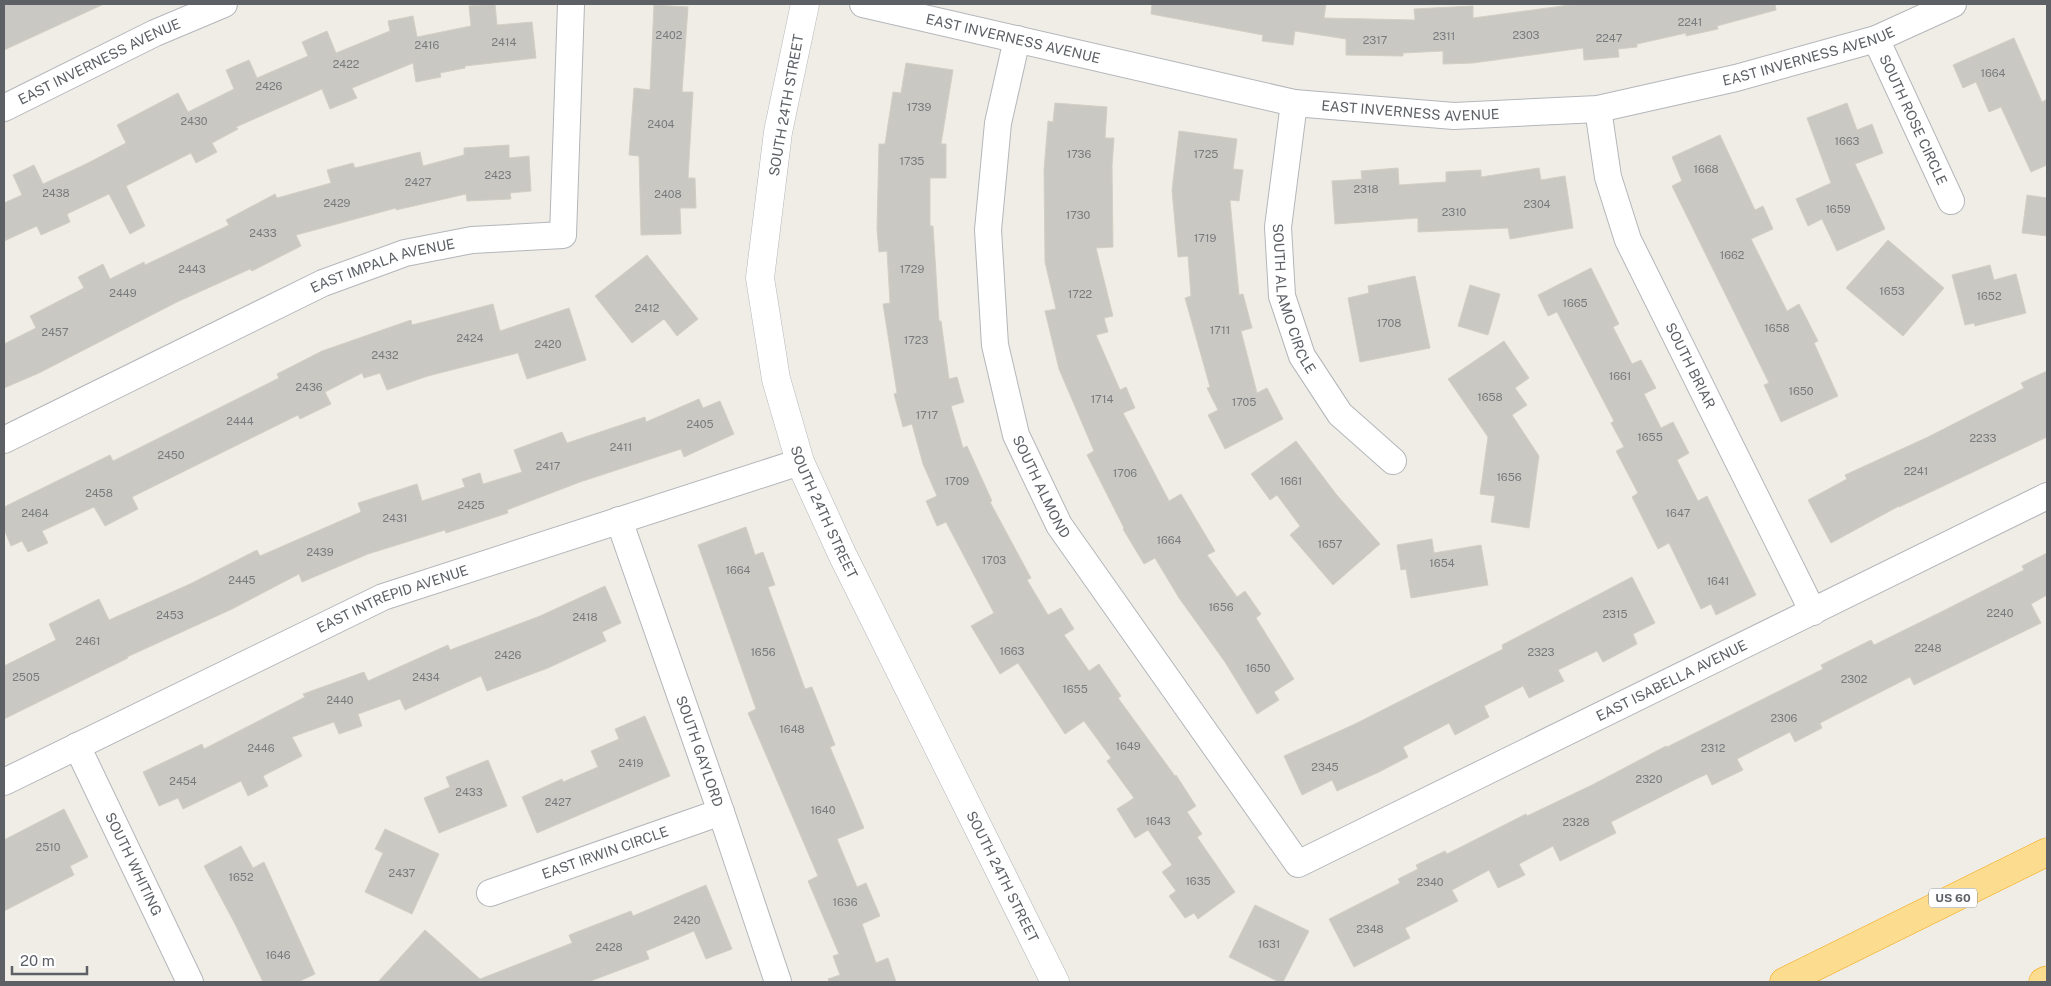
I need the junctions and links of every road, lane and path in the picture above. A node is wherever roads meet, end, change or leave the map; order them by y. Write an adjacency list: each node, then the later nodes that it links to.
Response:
1 (224, 4): 9 (street, EAST INVERNESS AVENUE)
2 (571, 4): 12 (street, EAST IMPALA AVENUE)
3 (805, 4): 14 (street, SOUTH 24TH STREET)
4 (863, 4): 7 (street, EAST INVERNESS AVENUE)
5 (1953, 4): 6 (street, EAST INVERNESS AVENUE)
6 (1876, 38): 10 (street, EAST INVERNESS AVENUE); 11 (street, SOUTH ROSE CIRCLE)
7 (1018, 39): 8 (street, EAST INVERNESS AVENUE); 22 (street, SOUTH ALMOND)
8 (1294, 103): 10 (street, EAST INVERNESS AVENUE); 13 (street, SOUTH ALAMO CIRCLE)
9 (4, 108)
10 (1598, 109): 17 (street, SOUTH BRIAR)
11 (1951, 201)
12 (4, 440)
13 (1393, 461)
14 (800, 462): 16 (street, EAST INTREPID AVENUE); 27 (street, SOUTH 24TH STREET)
15 (2047, 496): 17 (street, EAST ISABELLA AVENUE)
16 (618, 520): 18 (street, EAST INTREPID AVENUE); 20 (street, SOUTH GAYLORD)
17 (1813, 612): 22 (street, EAST ISABELLA AVENUE)
18 (77, 746): 19 (street, EAST INTREPID AVENUE); 25 (street, SOUTH WHITING)
19 (4, 782)
20 (721, 812): 23 (street, EAST IRWIN CIRCLE); 26 (street, SOUTH GAYLORD)
21 (2047, 852): 28 (highway, US 60)
22 (1298, 864)
23 (490, 894)
24 (2047, 980): 29 (highway)
25 (190, 982)
26 (778, 982)
27 (1055, 982)
28 (1784, 982)
29 (2043, 982)

